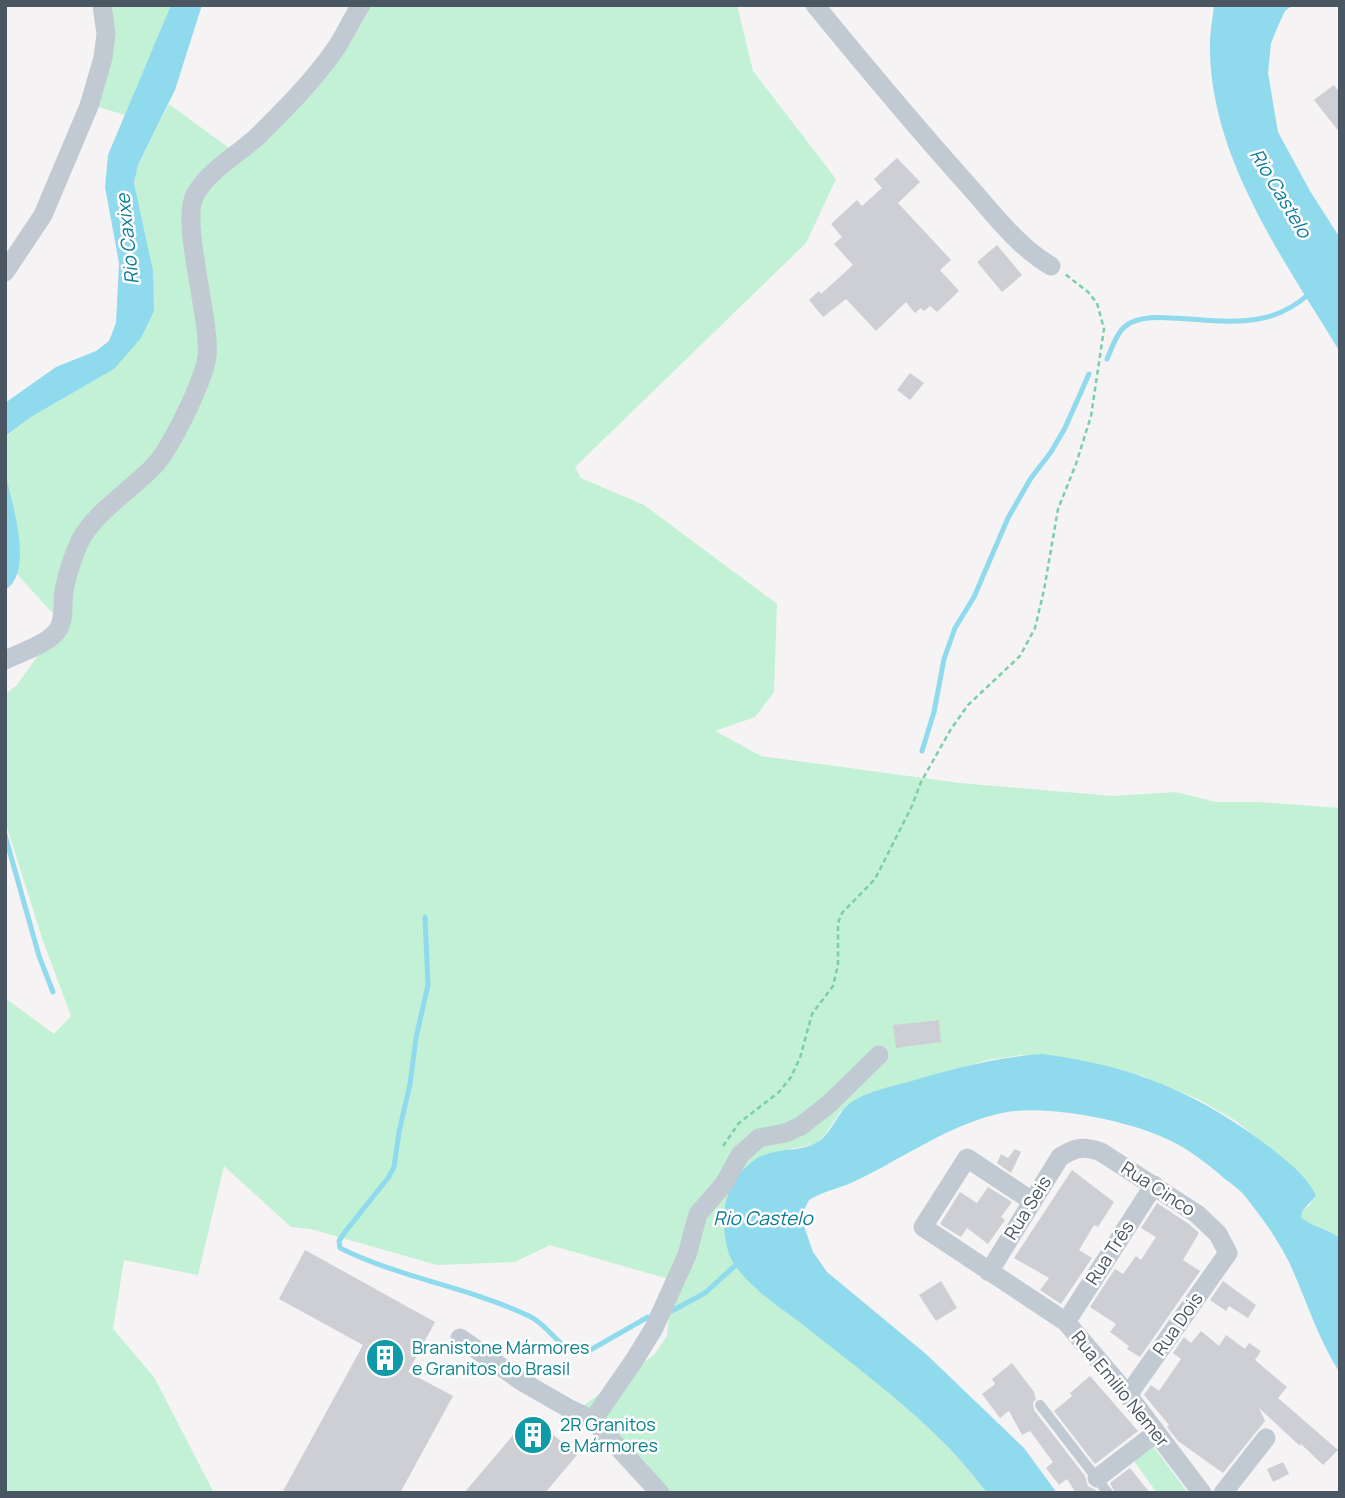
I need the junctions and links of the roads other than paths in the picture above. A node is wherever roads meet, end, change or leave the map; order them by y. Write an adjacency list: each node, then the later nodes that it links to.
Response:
1 (102, 5): 5 (street)
2 (361, 5): 6 (street)
3 (815, 5): 4 (street)
4 (1051, 266)
5 (5, 272)
6 (5, 660)
7 (879, 1055): 17 (street)
8 (1073, 1148): 9 (street, Rua Cinco); 10 (street, Rua Seis)
9 (1154, 1185): 11 (street, Rua Cinco); 13 (street, Rua Três)
10 (1032, 1201): 12 (street, Rua Seis); 12 (street, Rua Emilio Nemer)
11 (1228, 1253): 15 (street, Rua Dois)
12 (989, 1272): 13 (street, Rua Emilio Nemer)
13 (1066, 1322): 15 (street, Rua Emilio Nemer)
14 (460, 1338): 17 (street)
15 (1128, 1395): 18 (street, Rua Emilio Nemer)
16 (1040, 1405): 20 (lane)
17 (593, 1420): 21 (street)
18 (1156, 1433): 20 (street); 22 (street, Rua Emilio Nemer)
19 (1266, 1438): 23 (street)
20 (1102, 1485)
21 (660, 1493)
22 (1202, 1493)
23 (1223, 1493)

